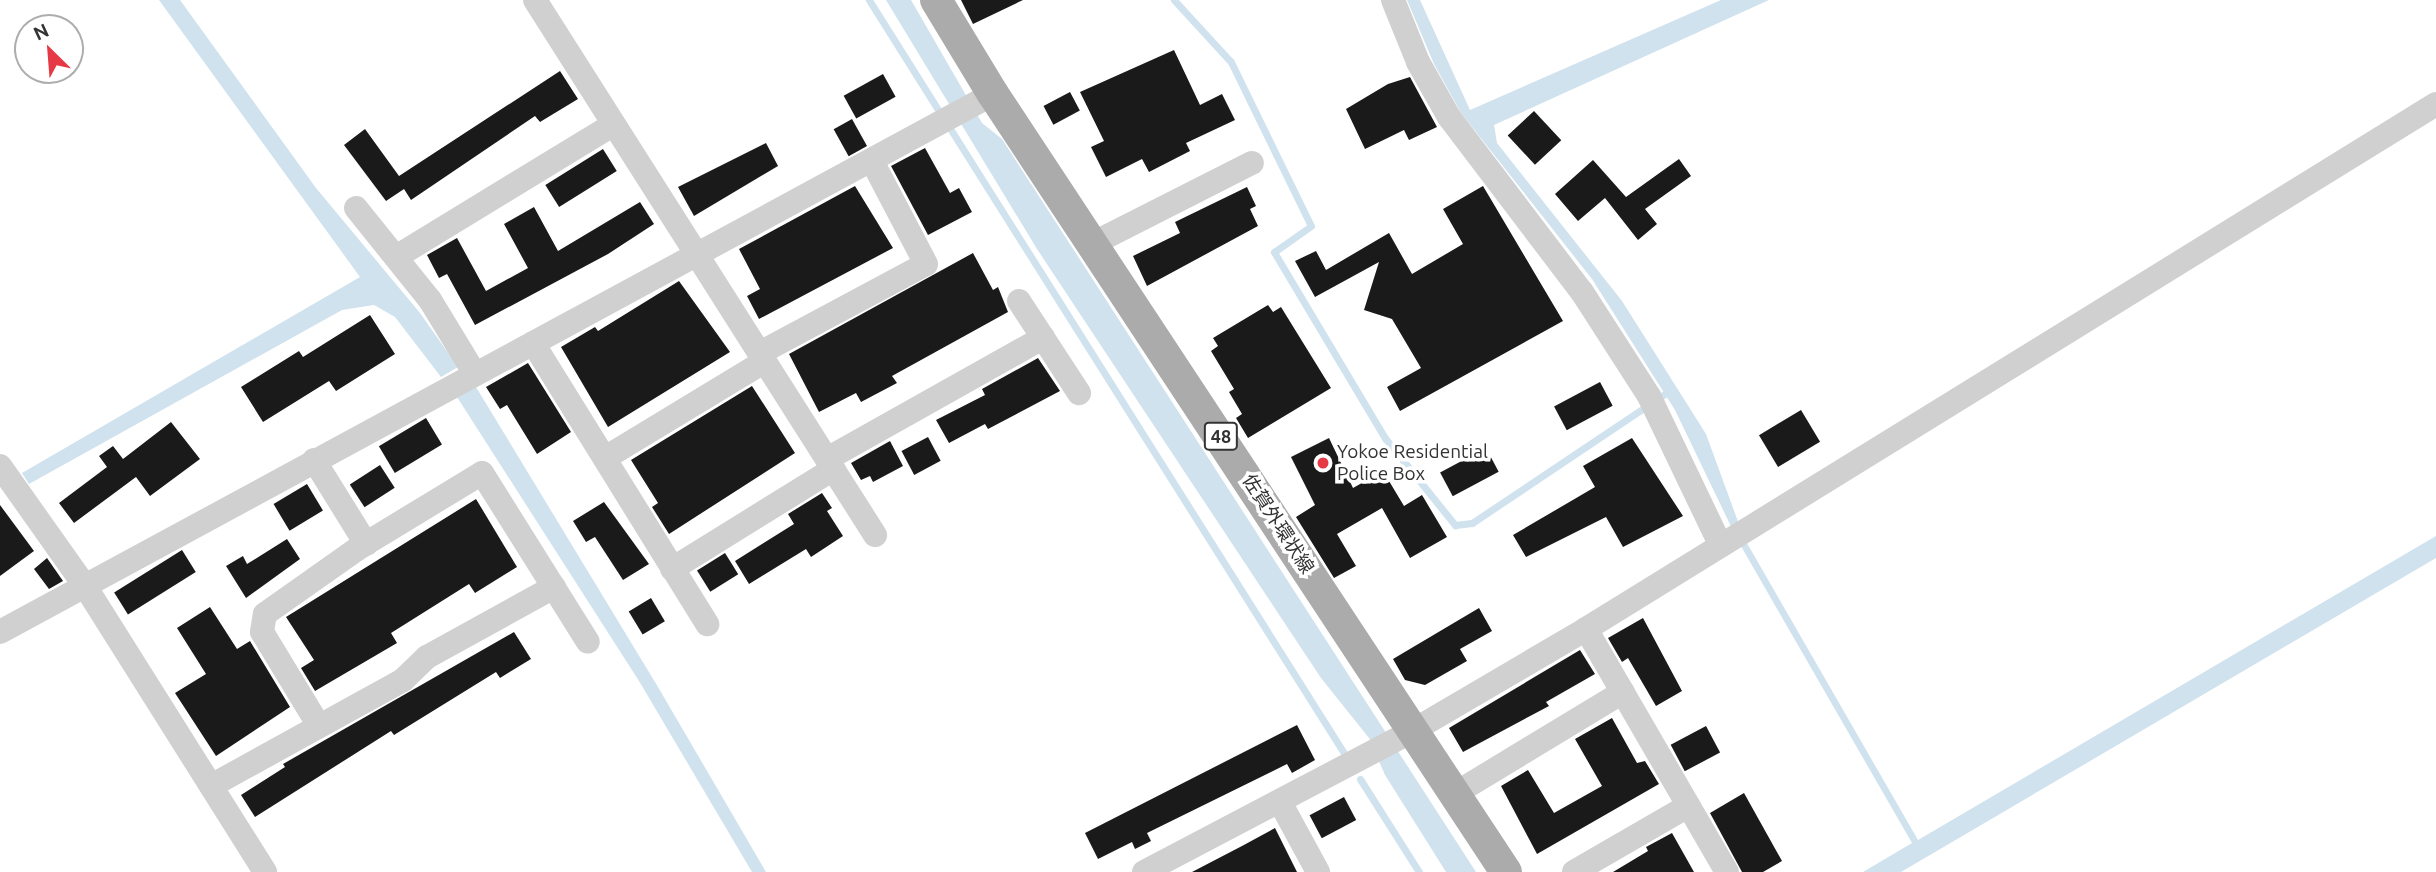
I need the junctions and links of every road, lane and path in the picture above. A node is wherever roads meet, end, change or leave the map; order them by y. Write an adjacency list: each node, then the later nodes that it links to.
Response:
1 (535, 0): 6 (street)
2 (936, 0): 4 (main road, 佐賀外環状線 / 48)
3 (1393, 0): 24 (street)
4 (985, 99): 7 (street); 10 (main road, 佐賀外環状線 / 48)
5 (2436, 104): 24 (street)
6 (614, 124): 11 (street); 12 (street)
7 (872, 161): 11 (street); 16 (street)
8 (1252, 163): 10 (street)
9 (356, 208): 12 (street)
10 (1094, 243): 35 (main road, 佐賀外環状線 / 48)
11 (698, 255): 15 (street); 16 (street)
12 (396, 257): 17 (street)
13 (1019, 301): 14 (street)
14 (1043, 338): 18 (street); 21 (street)
15 (533, 342): 17 (street); 19 (street)
16 (762, 357): 19 (street); 21 (street)
17 (475, 374): 20 (street)
18 (1079, 393)
19 (605, 458): 26 (street)
20 (313, 460): 25 (street); 27 (street)
21 (830, 464): 23 (street); 26 (street)
22 (0, 466): 27 (street)
23 (875, 535)
24 (1732, 537): 30 (street)
25 (366, 544): 28 (street); 34 (street)
26 (673, 569): 29 (street)
27 (85, 586): 31 (street); 36 (street)
28 (554, 587): 32 (street); 34 (street)
29 (707, 624)
30 (1586, 629): 33 (street); 35 (street)
31 (0, 632)
32 (588, 642)
33 (1623, 692): 37 (street); 39 (street)
34 (319, 726): 36 (street)
35 (1410, 732): 37 (main road, 佐賀外環状線 / 48); 38 (street)
36 (211, 786): 40 (street)
37 (1456, 793): 43 (main road, 佐賀外環状線 / 48)
38 (1280, 802): 41 (street); 42 (street)
39 (1688, 806): 44 (street); 45 (street)
40 (265, 872)
41 (1144, 872)
42 (1318, 872)
43 (1506, 872)
44 (1574, 872)
45 (1727, 872)

